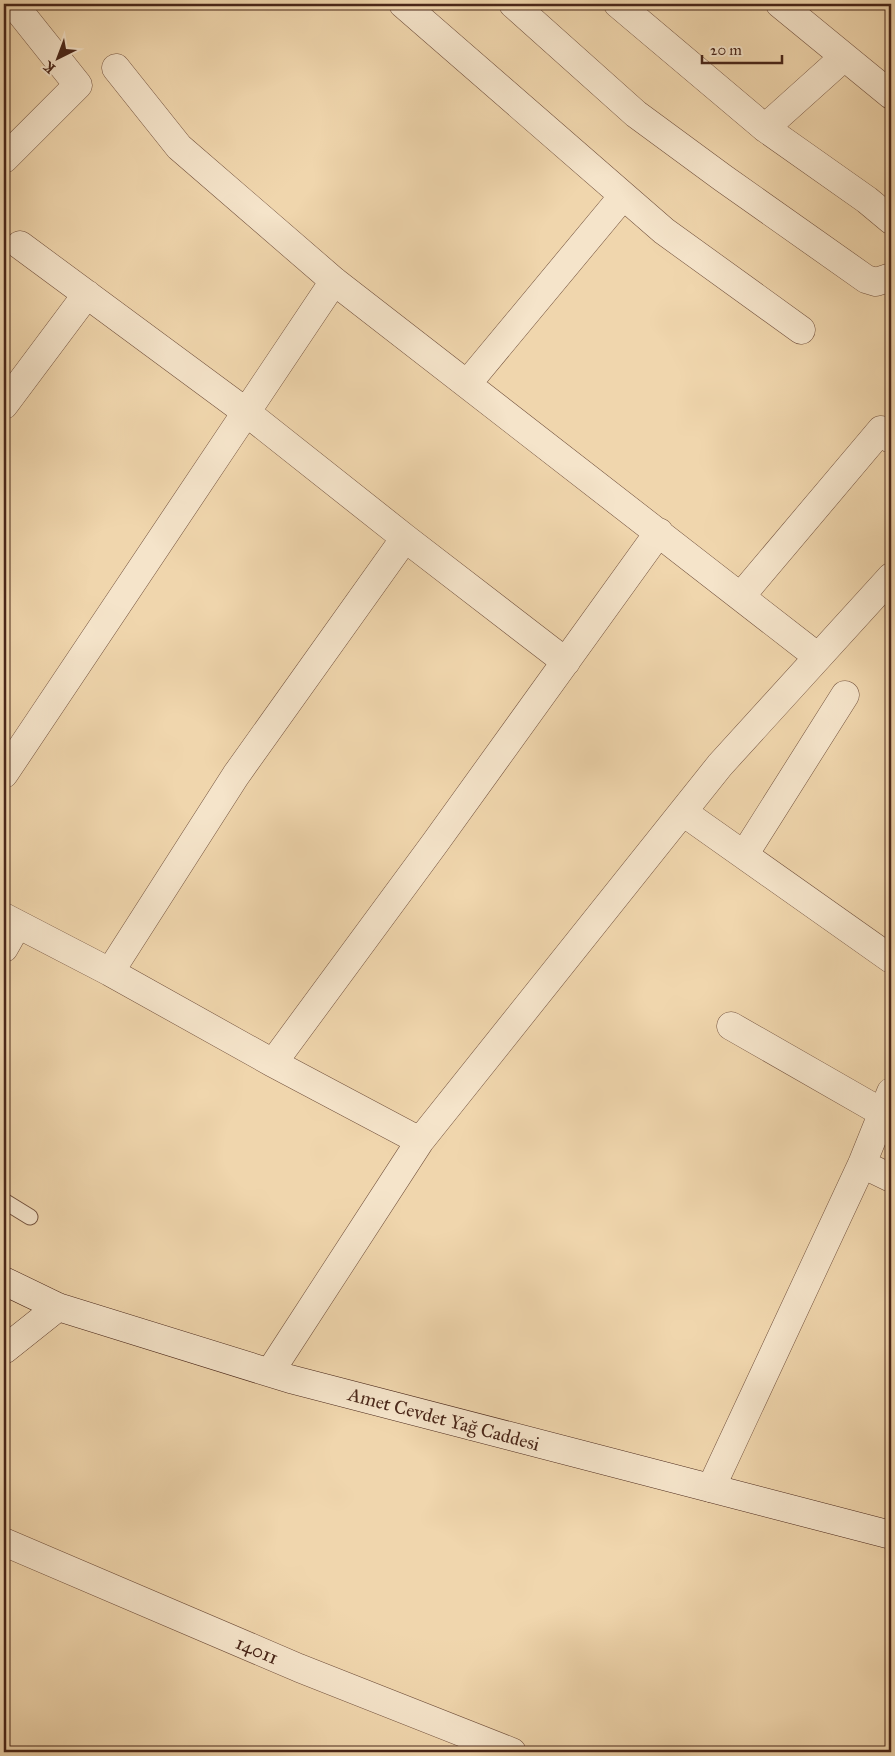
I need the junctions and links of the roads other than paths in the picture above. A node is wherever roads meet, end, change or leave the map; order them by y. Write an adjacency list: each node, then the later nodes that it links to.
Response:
1 (16, 4): 10 (street)
2 (403, 4): 11 (street)
3 (513, 4): 14 (street)
4 (618, 4): 9 (street)
5 (780, 4): 6 (street)
6 (844, 57): 8 (street); 9 (street)
7 (116, 68): 15 (street)
8 (891, 95)
9 (765, 128): 12 (street)
10 (9, 143)
11 (623, 196): 17 (street); 18 (street)
12 (891, 220)
13 (20, 245): 16 (street)
14 (891, 277)
15 (334, 281): 18 (street); 20 (street)
16 (87, 294): 19 (street); 20 (street)
17 (801, 330)
18 (467, 384): 22 (street)
19 (4, 405)
20 (246, 412): 23 (street); 29 (street)
21 (891, 439): 25 (street)
22 (658, 532): 25 (street); 27 (street)
23 (405, 538): 27 (street); 34 (street)
24 (891, 577): 26 (street)
25 (741, 596): 26 (street)
26 (818, 657): 30 (street)
27 (566, 662): 36 (street)
28 (845, 695): 31 (street)
29 (4, 774)
30 (683, 812): 31 (street); 38 (street)
31 (744, 855): 33 (street)
32 (8, 930): 34 (street)
33 (891, 959)
34 (110, 972): 36 (street)
35 (731, 1026): 37 (street)
36 (274, 1063): 38 (street)
37 (887, 1102): 39 (street)
38 (420, 1142): 46 (street)
39 (862, 1164): 40 (street); 47 (street)
40 (891, 1178)
41 (4, 1201): 42 (lane)
42 (30, 1217)
43 (4, 1282): 44 (street, Amet Cevdet Yağ Caddesi)
44 (58, 1307): 45 (street); 46 (street, Amet Cevdet Yağ Caddesi)
45 (4, 1350)
46 (270, 1372): 47 (street, Amet Cevdet Yağ Caddesi)
47 (711, 1488): 48 (street, Amet Cevdet Yağ Caddesi)
48 (891, 1535)
49 (4, 1542): 50 (street, 14011)
50 (512, 1752)

